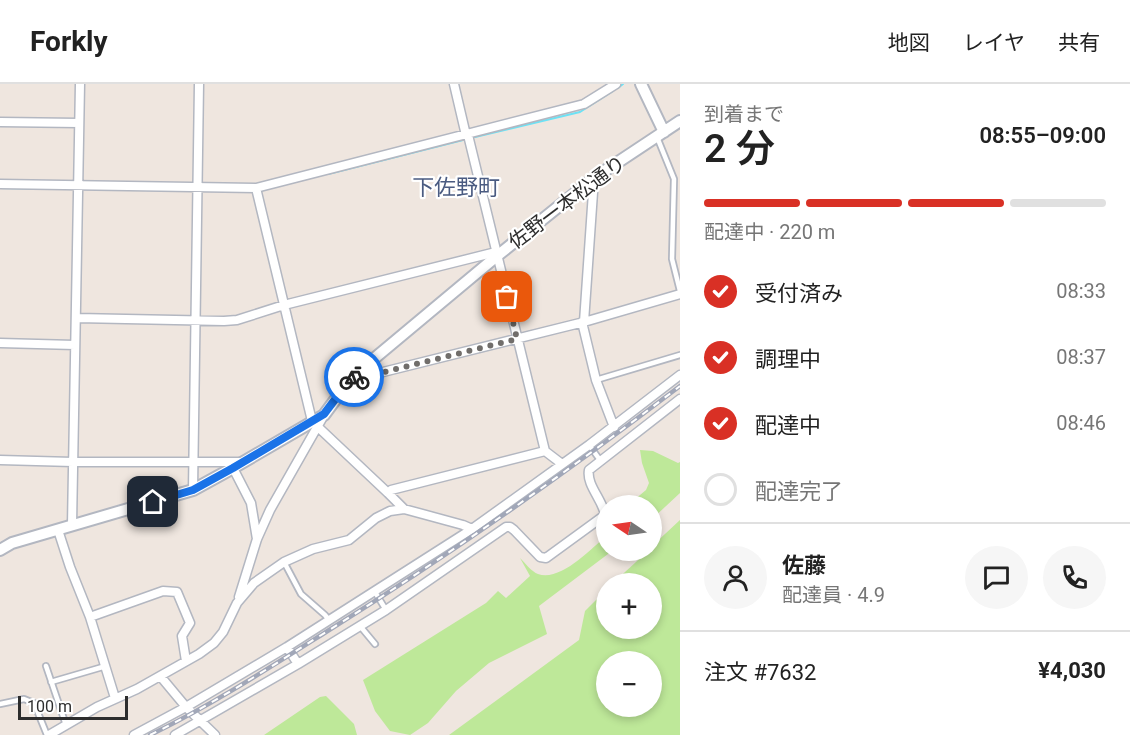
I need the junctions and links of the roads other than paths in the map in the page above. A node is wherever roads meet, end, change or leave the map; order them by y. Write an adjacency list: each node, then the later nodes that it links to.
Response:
1 (80, 84): 8 (street)
2 (199, 84): 14 (street)
3 (454, 84): 10 (street)
4 (616, 84): 10 (street)
5 (641, 84): 9 (street)
6 (0, 122): 8 (street)
7 (680, 122): 9 (street, 佐野一本松通り)
8 (79, 123): 13 (street)
9 (661, 134): 11 (street, 佐野一本松通り); 17 (lane)
10 (468, 135): 15 (street); 16 (street)
11 (594, 178): 16 (street, 佐野一本松通り); 21 (street)
12 (0, 184): 13 (street)
13 (78, 185): 14 (street); 19 (street)
14 (197, 187): 15 (street); 20 (street)
15 (256, 188): 18 (street)
16 (496, 254): 18 (street); 22 (street); 27 (street, 佐野一本松通り)
17 (680, 293): 21 (street)
18 (284, 305): 20 (street); 30 (street)
19 (77, 318): 20 (street); 24 (street)
20 (195, 321): 37 (street)
21 (583, 322): 22 (street); 28 (street)
22 (517, 339): 27 (street); 33 (street)
23 (0, 343): 24 (street)
24 (75, 345): 36 (street)
25 (680, 355): 28 (lane)
26 (680, 375): 31 (street)
27 (352, 377): 30 (street, 佐野一本松通り)
28 (596, 380): 31 (street)
29 (680, 399): 35 (street)
30 (315, 424): 38 (street, 佐野一本松通り); 42 (street); 47 (street)
31 (614, 427): 32 (street)
32 (589, 445): 35 (lane); 39 (street)
33 (545, 451): 39 (street); 42 (street)
34 (0, 460): 36 (street)
35 (600, 460): 52 (street)
36 (73, 462): 37 (street); 44 (street)
37 (192, 462): 38 (street); 41 (street)
38 (245, 462): 40 (street, 佐野一本松通り)
39 (562, 464): 45 (street)
40 (233, 468): 41 (street, 佐野一本松通り); 47 (street)
41 (193, 490): 44 (street, 佐野一本松通り)
42 (388, 493): 43 (street)
43 (404, 509): 45 (street); 49 (street)
44 (72, 525): 46 (street, 佐野一本松通り)
45 (472, 529): 50 (street)
46 (58, 530): 48 (street, 佐野一本松通り); 53 (street)
47 (257, 539): 51 (street)
48 (0, 550)
49 (284, 562): 51 (street); 54 (lane)
50 (375, 592): 52 (lane); 54 (street)
51 (237, 603): 58 (street)
52 (386, 609): 55 (street)
53 (90, 617): 58 (street); 61 (street)
54 (328, 620): 57 (street)
55 (360, 626): 56 (lane); 59 (street)
56 (375, 644)
57 (287, 648): 59 (street); 66 (street)
58 (186, 661): 62 (street)
59 (298, 664): 67 (street)
60 (46, 666): 63 (lane)
61 (106, 666): 63 (lane); 64 (street)
62 (161, 677): 64 (street); 66 (street)
63 (51, 682): 68 (lane)
64 (115, 698): 68 (street)
65 (0, 704): 69 (lane)
66 (186, 707): 67 (street); 70 (street)
67 (201, 720): 71 (street); 72 (street)
68 (66, 725): 69 (street)
69 (51, 734)
70 (134, 735)
71 (175, 735)
72 (215, 735)

